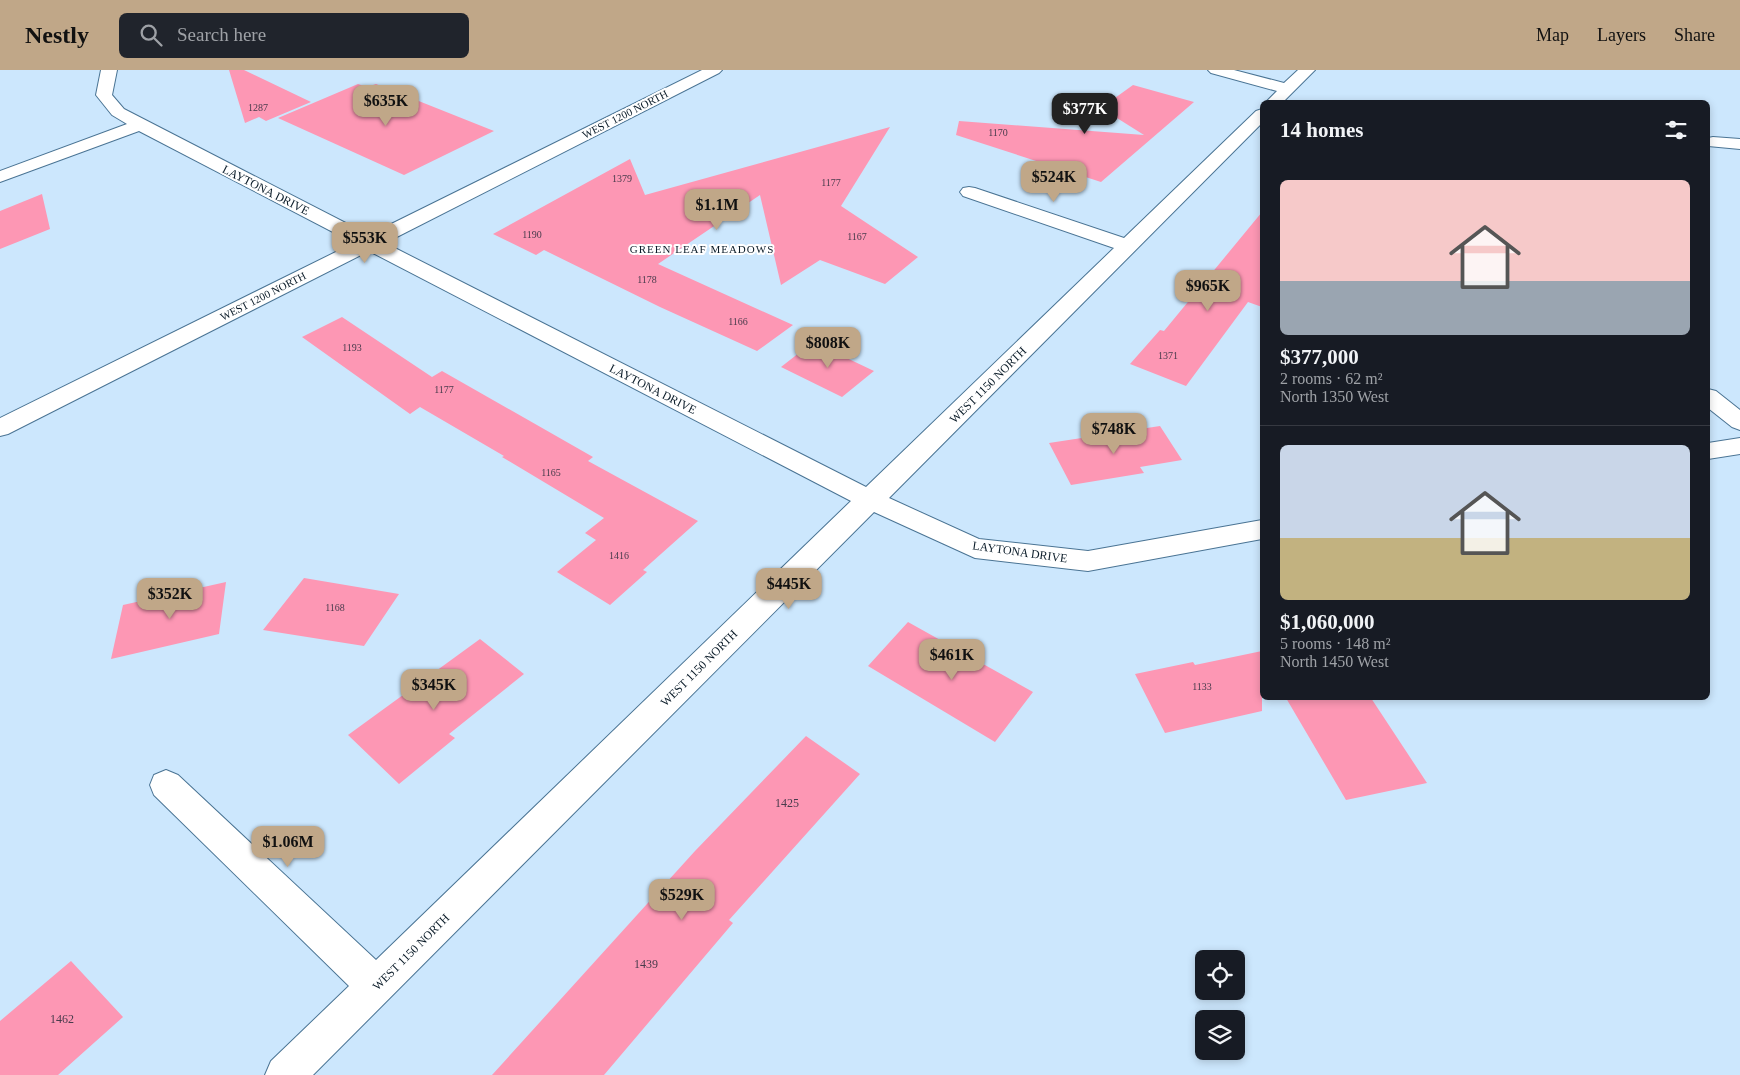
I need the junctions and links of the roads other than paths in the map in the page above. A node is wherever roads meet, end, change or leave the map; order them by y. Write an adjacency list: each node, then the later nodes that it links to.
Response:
1 (109, 70): 8 (street, LAYTONA DRIVE)
2 (714, 70): 13 (street, WEST 1200 NORTH)
3 (1216, 70): 5 (street)
4 (1307, 70): 5 (street)
5 (1288, 89): 6 (street)
6 (1276, 100)
7 (1260, 116): 14 (street, WEST 1150 NORTH)
8 (140, 125): 11 (street); 13 (street, LAYTONA DRIVE)
9 (1713, 142): 10 (street)
10 (1740, 144)
11 (0, 177)
12 (969, 192): 14 (street)
13 (370, 243): 17 (street, WEST 1200 NORTH); 20 (street, LAYTONA DRIVE)
14 (1128, 246): 20 (street, WEST 1150 NORTH)
15 (1710, 398): 16 (street)
16 (1740, 422)
17 (0, 428)
18 (1740, 446): 19 (street)
19 (1710, 451)
20 (870, 500): 21 (street, LAYTONA DRIVE); 23 (street, WEST 1150 NORTH)
21 (1260, 530)
22 (166, 785): 23 (street)
23 (376, 986): 24 (street, WEST 1150 NORTH)
24 (285, 1075)

